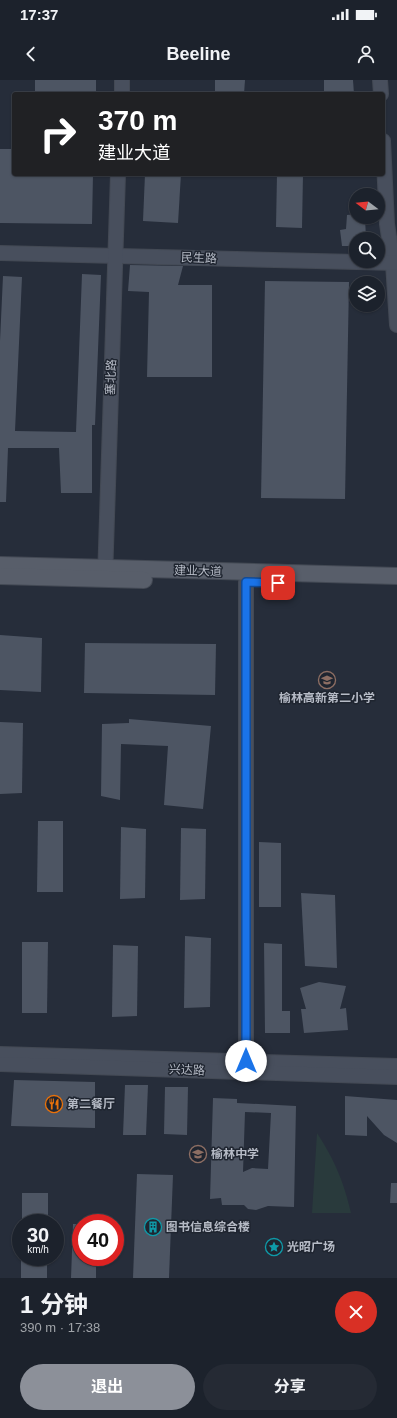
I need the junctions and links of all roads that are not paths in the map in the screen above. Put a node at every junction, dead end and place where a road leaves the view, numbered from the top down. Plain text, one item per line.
1 (122, 80) edge
2 (380, 80) edge
3 (122, 92) edge
4 (381, 92) edge
5 (118, 176) edge
6 (385, 176) edge
7 (0, 253) edge
8 (115, 256) junction
9 (395, 263) edge
10 (397, 325) edge
11 (0, 565) edge
12 (106, 574) junction
13 (0, 576) edge
14 (397, 576) edge
15 (246, 582) junction
16 (397, 586) edge
17 (0, 1054) edge
18 (0, 1064) edge
19 (246, 1066) junction
20 (397, 1066) edge
21 (397, 1077) edge

1 - 3 street
2 - 4 street
5 - 8 street, 塞北路
6 - 9 street
7 - 8 street, 民生路
8 - 9 street, 民生路
8 - 12 street, 塞北路
9 - 10 street
11 - 12 main road, 建业大道
12 - 13 main road, 建业大道
12 - 14 main road, 建业大道
12 - 15 main road, 建业大道
15 - 16 main road, 建业大道
15 - 19 street
17 - 19 street, 兴达路
18 - 19 street, 兴达路
19 - 20 street, 兴达路
19 - 21 street, 兴达路

